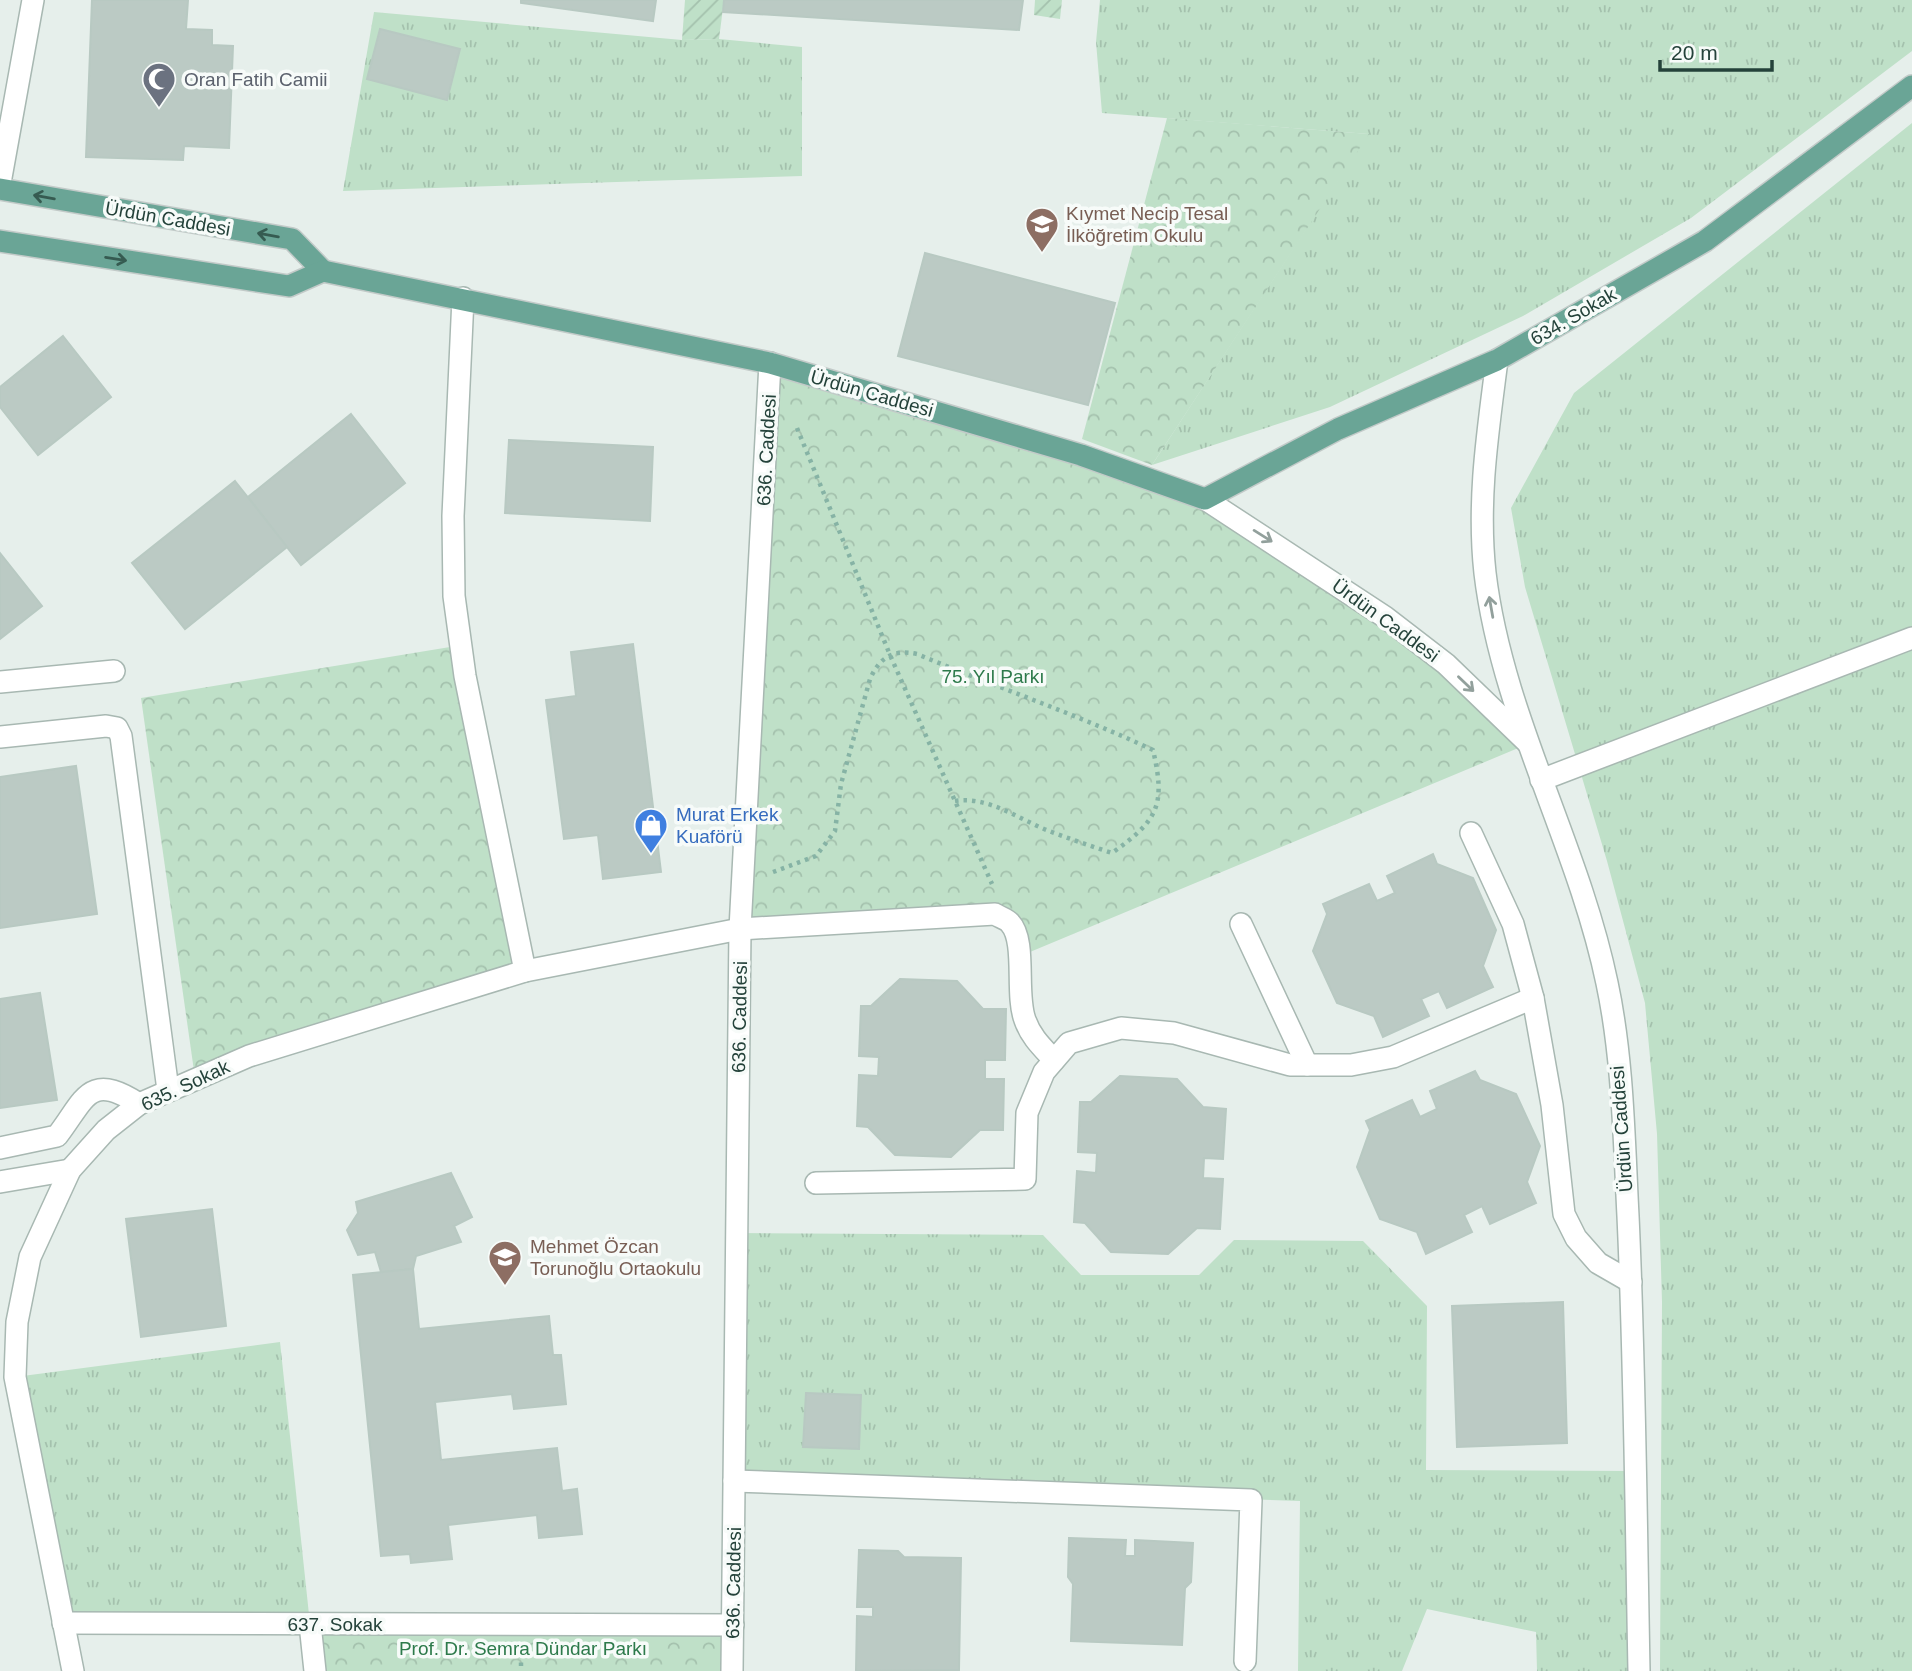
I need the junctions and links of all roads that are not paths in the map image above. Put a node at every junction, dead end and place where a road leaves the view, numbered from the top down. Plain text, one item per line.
1 (33, 0) edge
2 (1912, 86) edge
3 (0, 183) edge
4 (0, 189) edge
5 (0, 241) edge
6 (323, 271) junction
7 (463, 298) junction
8 (1497, 360) junction
9 (770, 363) junction
10 (1205, 499) junction
11 (1912, 638) edge
12 (114, 671) dead end
13 (0, 682) edge
14 (0, 737) edge
15 (1528, 744) junction
16 (1541, 780) junction
17 (1471, 833) dead end
18 (1241, 924) dead end
19 (740, 929) junction
20 (525, 971) junction
21 (1533, 998) junction
22 (1054, 1060) junction
23 (1307, 1065) junction
24 (168, 1090) junction
25 (139, 1104) junction
26 (0, 1148) edge
27 (70, 1170) junction
28 (0, 1182) edge
29 (816, 1183) dead end
30 (1631, 1282) junction
31 (734, 1481) junction
32 (63, 1623) junction
33 (310, 1624) junction
34 (733, 1625) junction
35 (1245, 1661) dead end
36 (73, 1671) edge
37 (315, 1671) edge
38 (732, 1671) edge
39 (1639, 1671) edge

1 - 3 street
2 - 8 main road, 634. Sokak
6 -> 4 main road, Ürdün Caddesi
5 -> 6 main road
6 - 7 main road, Ürdün Caddesi
7 - 9 main road, Ürdün Caddesi
7 - 20 street
8 - 10 main road, 634. Sokak
15 -> 8 street
9 - 10 main road, Ürdün Caddesi
9 - 19 street, 636. Caddesi
10 -> 15 street, Ürdün Caddesi
11 - 16 street
12 - 13 street
14 - 24 street
15 - 16 street, Ürdün Caddesi
16 - 30 street, Ürdün Caddesi
17 - 21 street
18 - 23 street
19 - 20 street, 635. Sokak
19 - 22 street, 635. Sokak
19 - 31 street, 636. Caddesi
20 - 24 street, 635. Sokak
21 - 23 street
21 - 30 street
22 - 23 street
22 - 29 street
24 - 25 street, 635. Sokak
25 - 26 street
25 - 27 street, 635. Sokak
27 - 28 street
27 - 32 street, 635. Sokak
30 - 39 street, Ürdün Caddesi
31 - 34 street, 636. Caddesi
31 - 35 street
32 - 33 street, 637. Sokak
32 - 36 street, 635. Sokak
33 - 34 street, 637. Sokak
33 - 37 street
34 - 38 street, 636. Caddesi

